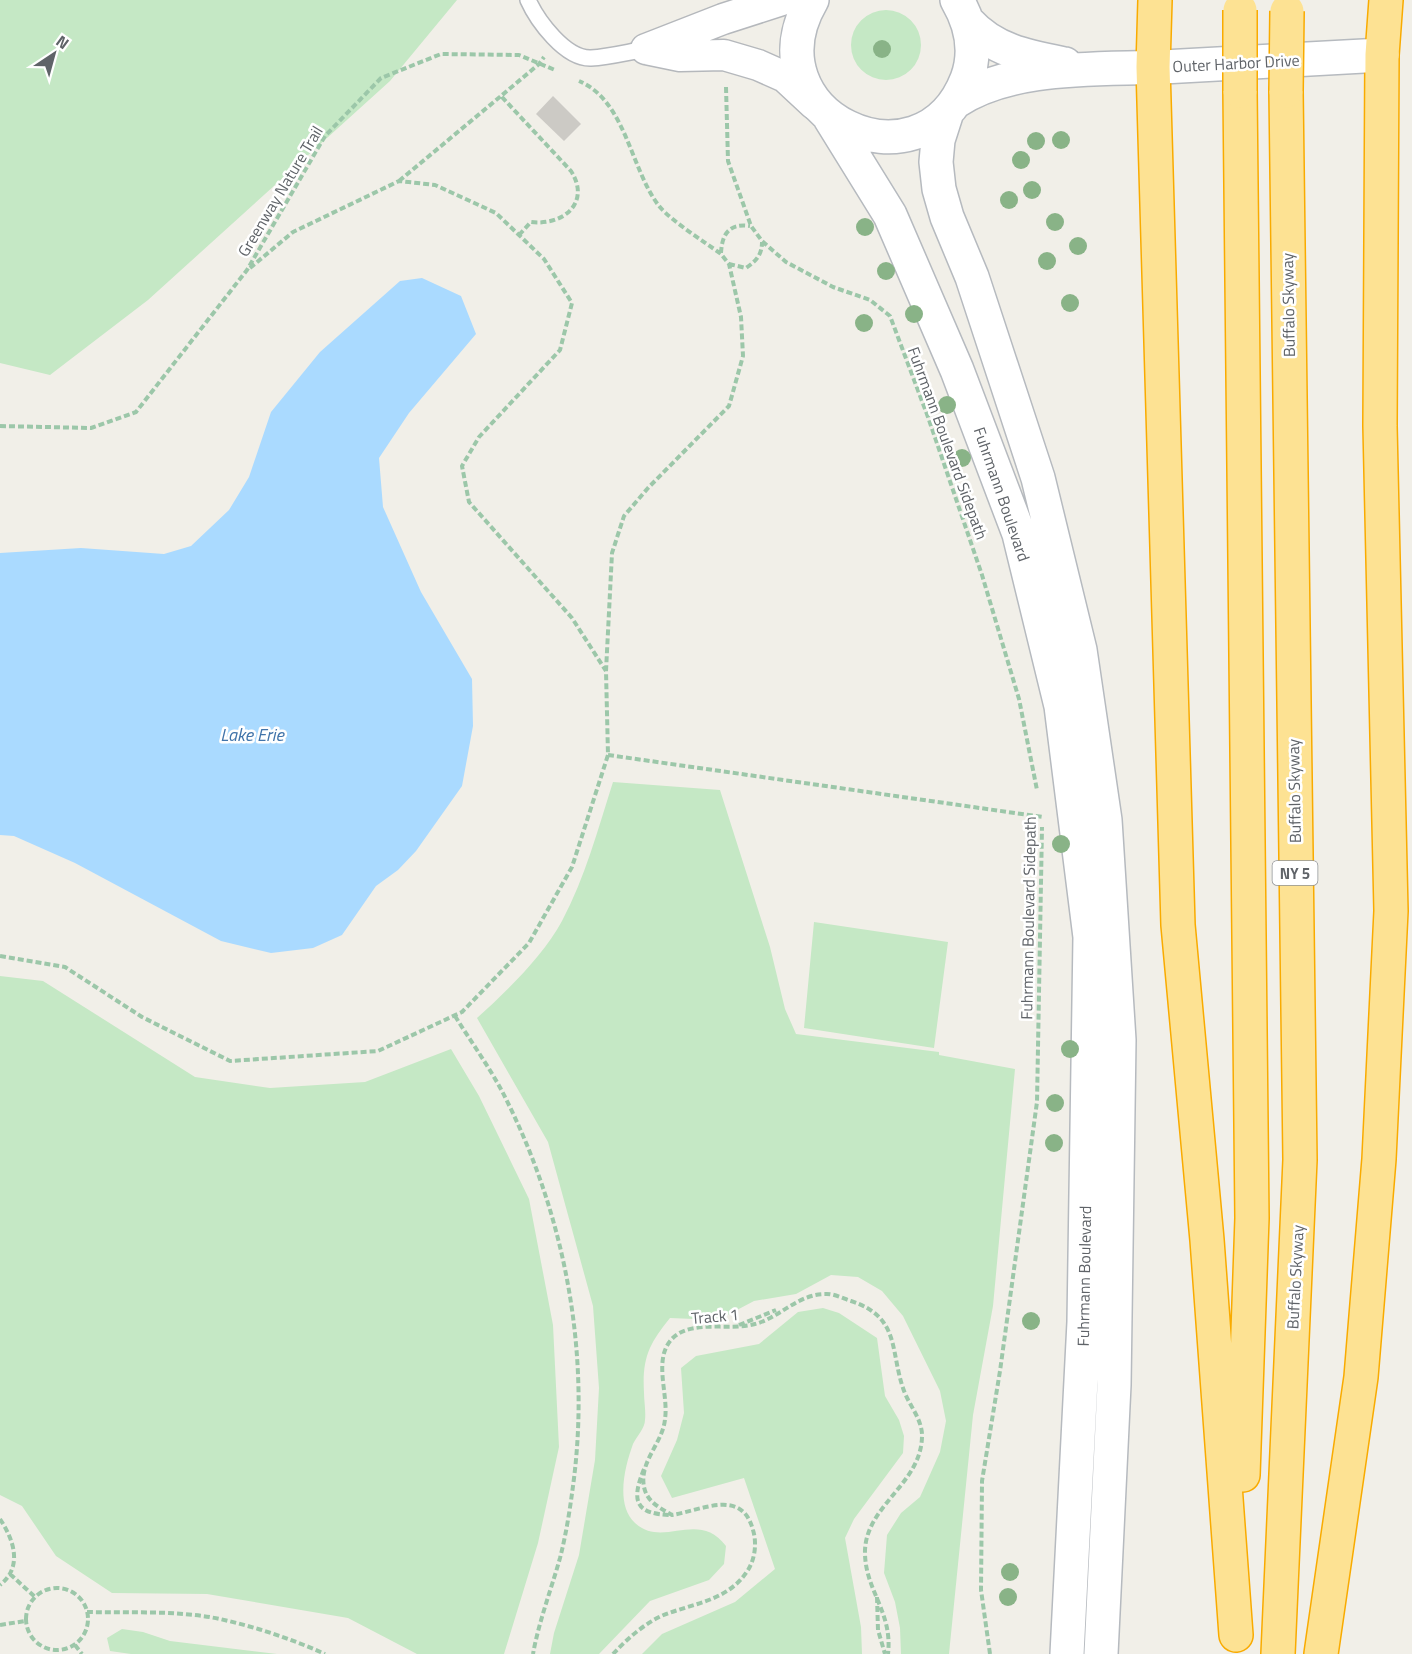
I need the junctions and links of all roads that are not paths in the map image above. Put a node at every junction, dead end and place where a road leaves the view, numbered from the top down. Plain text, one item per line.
1 (528, 0) edge
2 (782, 0) edge
3 (812, 0) edge
4 (1155, 0) edge
5 (1386, 0) edge
6 (1239, 5) edge
7 (1287, 5) edge
8 (963, 8) edge
9 (646, 48) junction
10 (1382, 55) junction
11 (1154, 67) junction
12 (1090, 68) junction
13 (951, 107) junction
14 (825, 114) junction
15 (1098, 899) junction
16 (1235, 1644) edge
17 (1067, 1654) edge
18 (1101, 1654) edge
19 (1278, 1654) edge
20 (1321, 1654) edge

1 - 9 lane
2 - 9 street
3 - 14 street, Fuhrmann Boulevard
4 - 11 highway
5 - 10 highway
6 - 16 highway, NY 5, bridge
7 - 19 highway, Buffalo Skyway / NY 5, bridge
8 - 12 street, Outer Harbor Drive
8 - 13 street, Fuhrmann Boulevard
9 - 14 street
10 - 11 street, Outer Harbor Drive
10 - 20 highway
11 - 12 street, Outer Harbor Drive
11 - 16 highway
12 - 13 street, Outer Harbor Drive
13 - 14 street
13 - 15 street, Fuhrmann Boulevard
14 - 15 street, Fuhrmann Boulevard
15 - 17 street, Fuhrmann Boulevard
15 - 18 street, Fuhrmann Boulevard

